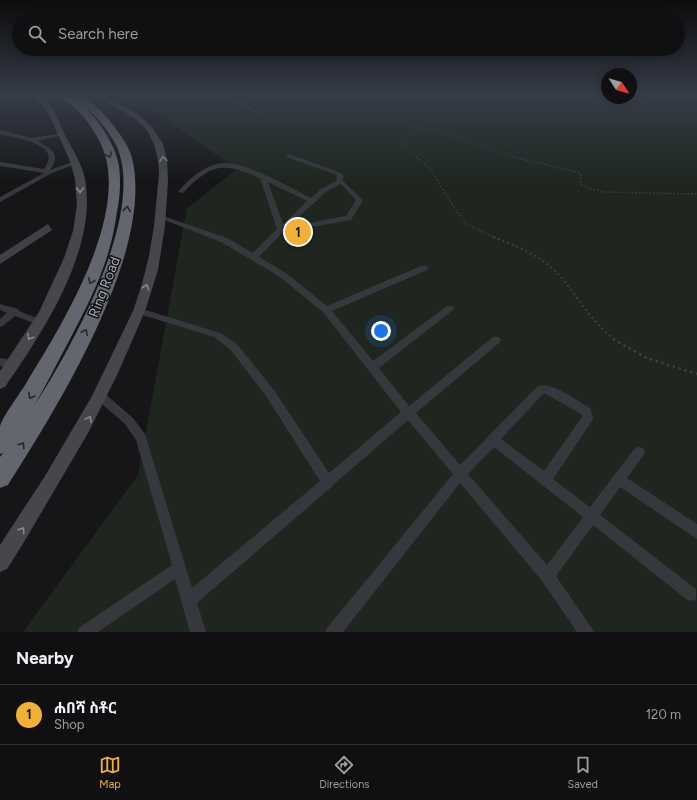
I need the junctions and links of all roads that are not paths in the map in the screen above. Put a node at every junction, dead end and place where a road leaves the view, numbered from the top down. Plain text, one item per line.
1 (57, 123) edge
2 (95, 123) edge
3 (107, 123) edge
4 (145, 123) edge
5 (0, 132) edge
6 (61, 134) junction
7 (32, 140) junction
8 (289, 156) dead end
9 (75, 163) junction
10 (0, 164) edge
11 (48, 172) junction
12 (263, 177) junction
13 (340, 181) junction
14 (181, 192) dead end
15 (3, 195) edge
16 (0, 200) edge
17 (310, 200) junction
18 (161, 217) junction
19 (281, 230) junction
20 (254, 258) junction
21 (424, 268) dead end
22 (0, 307) edge
23 (450, 308) dead end
24 (326, 310) junction
25 (15, 311) junction
26 (139, 311) junction
27 (39, 322) junction
28 (0, 324) edge
29 (496, 340) dead end
30 (0, 362) edge
31 (13, 364) junction
32 (372, 367) junction
33 (0, 383) edge
34 (100, 396) junction
35 (407, 411) junction
36 (493, 439) junction
37 (0, 444) edge
38 (639, 452) dead end
39 (460, 474) junction
40 (0, 478) edge
41 (619, 479) junction
42 (545, 480) junction
43 (328, 483) junction
44 (592, 516) junction
45 (697, 532) edge
46 (0, 562) edge
47 (180, 568) junction
48 (547, 576) junction
49 (692, 594) dead end
50 (189, 600) junction
51 (335, 631) edge
52 (85, 632) edge
53 (198, 632) edge
54 (586, 632) edge

1 - 6 main road
2 -> 37 highway, Ring Road
40 -> 3 highway, Ring Road
18 -> 4 main road
5 - 7 street
6 - 7 street
6 - 9 main road
7 - 11 street
8 - 13 street
9 - 11 street
9 -> 27 main road
10 - 11 street
11 - 15 street
12 - 14 street
12 - 17 street
12 - 19 street
13 - 17 street
13 - 19 street
15 - 16 street
17 - 19 street
18 - 20 street
26 -> 18 main road
19 - 20 street
20 - 24 street
21 - 24 street
22 - 25 street
23 - 32 street
24 - 32 street
25 - 27 street
25 - 28 street
26 - 34 main road
26 - 43 street
27 -> 31 main road
29 - 35 street
30 - 31 street
31 - 33 main road
32 - 35 street
46 -> 34 main road
34 - 47 street
35 - 39 street
35 - 43 street
36 - 39 street
36 - 42 street
36 - 42 street
38 - 41 street
39 - 48 street
39 - 51 street
41 - 44 street
41 - 45 street
42 - 44 street
43 - 50 street
44 - 48 street
44 - 49 street
47 - 50 street
47 - 52 street
48 - 54 street
50 - 53 street

